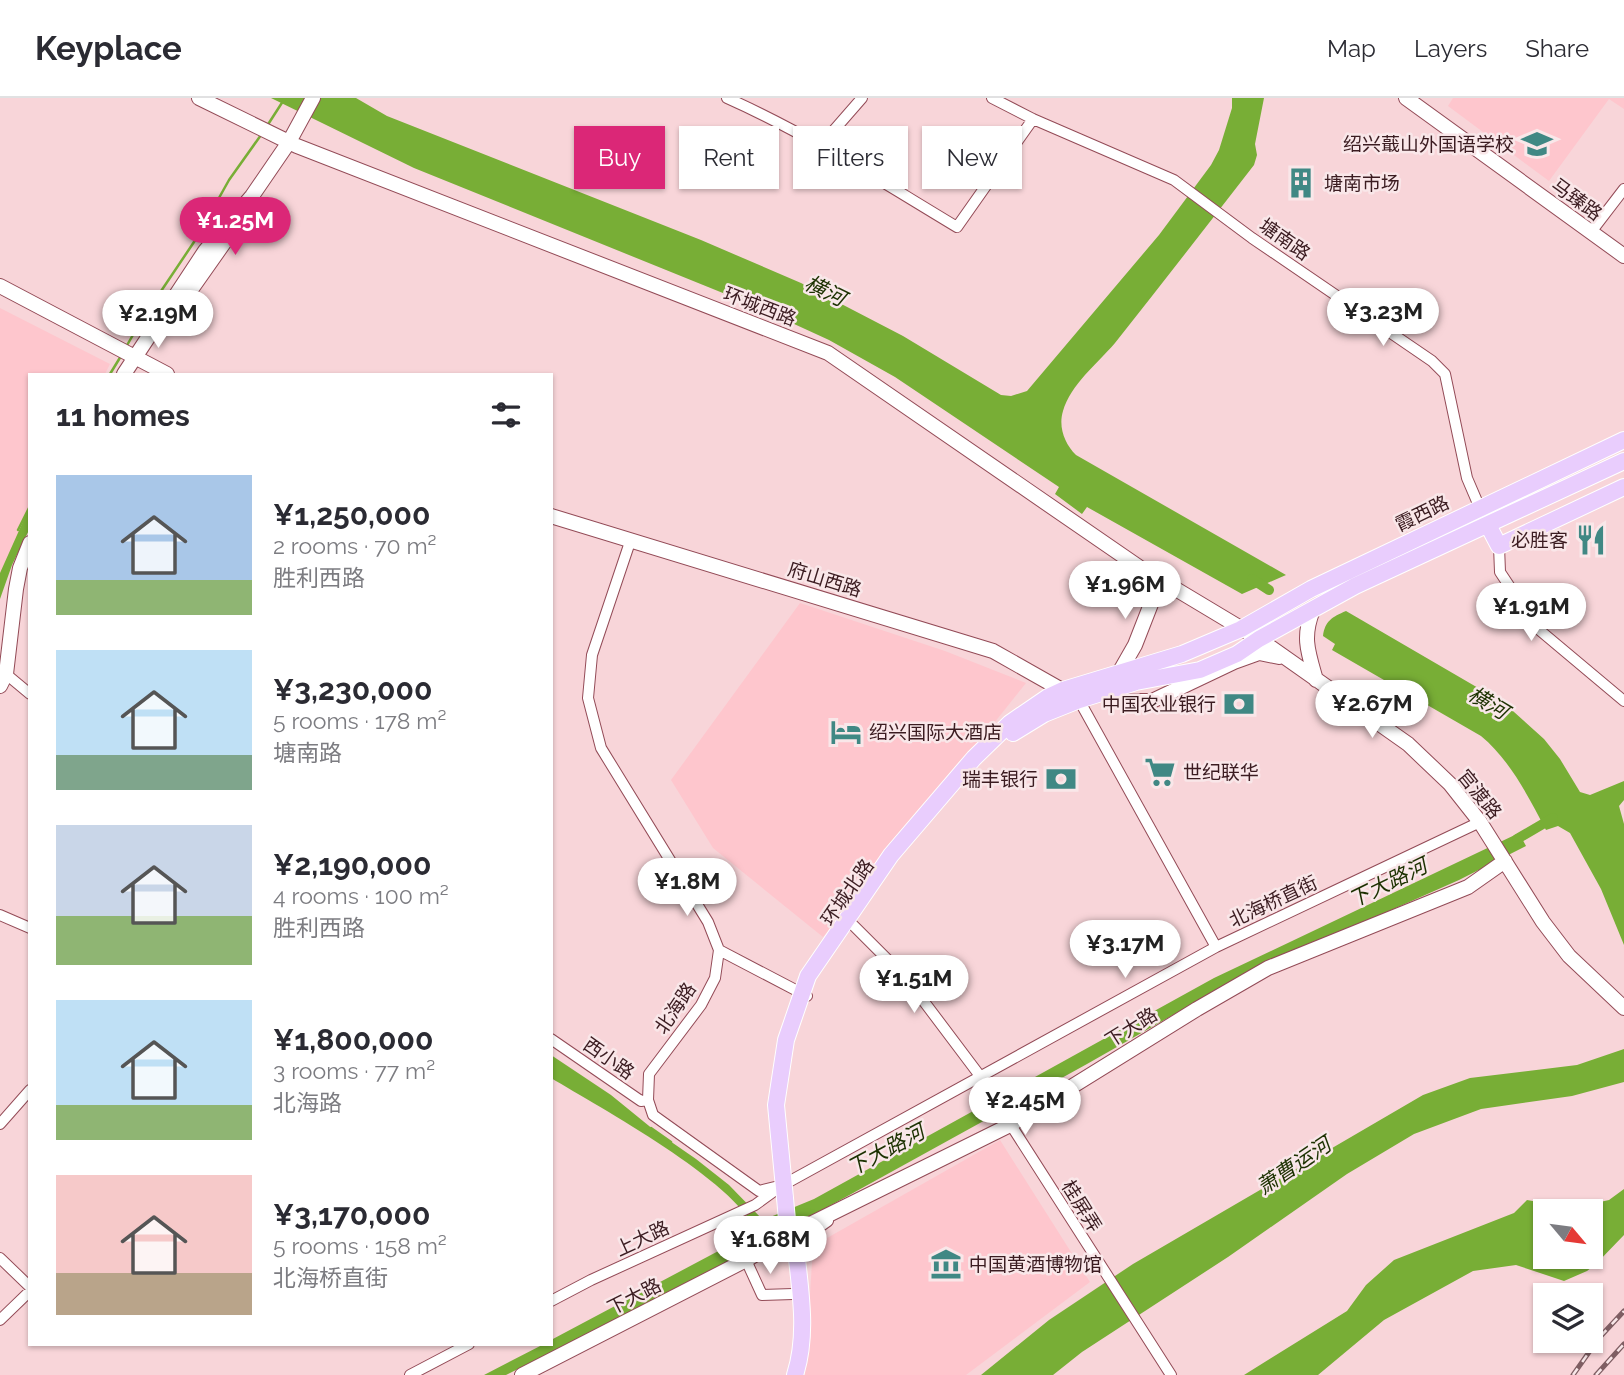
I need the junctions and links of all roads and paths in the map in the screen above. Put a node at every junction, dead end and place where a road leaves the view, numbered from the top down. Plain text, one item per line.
1 (199, 98) edge
2 (313, 98) edge
3 (323, 98) edge
4 (727, 98) edge
5 (862, 98) edge
6 (992, 98) edge
7 (1406, 98) edge
8 (1033, 119) junction
9 (838, 126) edge
10 (793, 130) edge
11 (287, 141) junction
12 (894, 189) edge
13 (1624, 189) edge
14 (1591, 232) junction
15 (1624, 256) edge
16 (0, 286) edge
17 (137, 364) edge
18 (164, 373) edge
19 (1624, 440) edge
20 (1624, 461) edge
21 (1624, 488) edge
22 (1480, 508) junction
23 (553, 517) edge
24 (1488, 525) junction
25 (631, 539) junction
26 (1499, 547) junction
27 (28, 548) edge
28 (28, 570) edge
29 (1150, 574) junction
30 (1313, 610) junction
31 (1241, 629) junction
32 (1259, 639) junction
33 (1286, 659) junction
34 (1119, 673) junction
35 (1316, 680) junction
36 (4, 685) edge
37 (1063, 690) junction
38 (28, 693) edge
39 (1099, 694) junction
40 (1079, 700) junction
41 (1624, 701) edge
42 (1480, 822) junction
43 (1505, 861) junction
44 (0, 915) edge
45 (850, 921) junction
46 (28, 927) edge
47 (1216, 947) junction
48 (719, 950) junction
49 (804, 995) junction
50 (1624, 1008) edge
51 (553, 1040) edge
52 (980, 1077) junction
53 (28, 1092) edge
54 (648, 1100) junction
55 (0, 1124) edge
56 (1010, 1125) junction
57 (788, 1190) junction
58 (835, 1212) junction
59 (793, 1244) junction
60 (0, 1258) edge
61 (746, 1261) junction
62 (28, 1287) edge
63 (28, 1291) edge
64 (793, 1294) junction
65 (553, 1300) edge
66 (0, 1320) edge
67 (465, 1346) edge
68 (410, 1375) edge
69 (522, 1375) edge
70 (790, 1375) edge
71 (795, 1375) edge
72 (1171, 1375) edge

1 - 11 street, 环城西路
2 - 11 street
3 - 11 street
4 - 10 street
5 - 9 street
6 - 8 street, 塘南路
7 - 14 street, 马臻路
8 - 12 street
8 - 22 street, 塘南路
11 - 17 street
11 - 29 street, 环城西路
13 - 14 street
14 - 15 street, 马臻路
16 - 17 street
17 - 18 street
19 - 22 main road, 霞西路
20 - 24 main road, 霞西路
21 - 26 main road
22 - 24 street, 塘南路
22 - 31 main road, 霞西路
23 - 25 street, 府山西路
24 - 26 main road
24 - 30 main road, 霞西路
25 - 37 street, 府山西路
25 - 48 street
26 - 41 street
27 - 36 street
28 - 36 street
29 - 31 street, 环城西路
29 - 34 street
30 - 32 main road, 霞西路
30 - 35 street
31 - 32 street, 环城西路
31 - 34 main road, 环城北路
32 - 33 street, 官渡路
32 - 39 main road, 环城北路
33 - 35 street, 官渡路
33 - 39 street
34 - 37 main road, 环城北路
35 - 42 street, 官渡路
36 - 38 street
37 - 40 street, 府山西路
37 - 45 main road, 环城北路
39 - 40 main road, 环城北路
40 - 45 main road, 环城北路
40 - 47 street
42 - 43 street, 官渡路
42 - 47 street, 北海桥直街
43 - 50 street, 官渡路
43 - 56 street, 下大路
44 - 46 street
45 - 49 main road, 环城北路
45 - 52 street, 桂屏弄
47 - 52 street, 北海桥直街
48 - 49 street
48 - 54 street, 北海路
49 - 57 main road, 环城北路
51 - 54 street, 西小路
52 - 56 street, 桂屏弄
52 - 57 street, 北海桥直街
53 - 55 street
54 - 57 street
56 - 58 street, 下大路
56 - 72 street, 桂屏弄
57 - 59 main road, 环城北路, bridge
57 - 65 street, 上大路
58 - 59 street
58 - 61 street, 下大路
59 - 64 main road, 环城北路
59 - 71 main road, 环城北路
60 - 62 street
61 - 64 street
61 - 69 street, 下大路
63 - 66 street
64 - 70 main road, 环城北路
67 - 68 street

